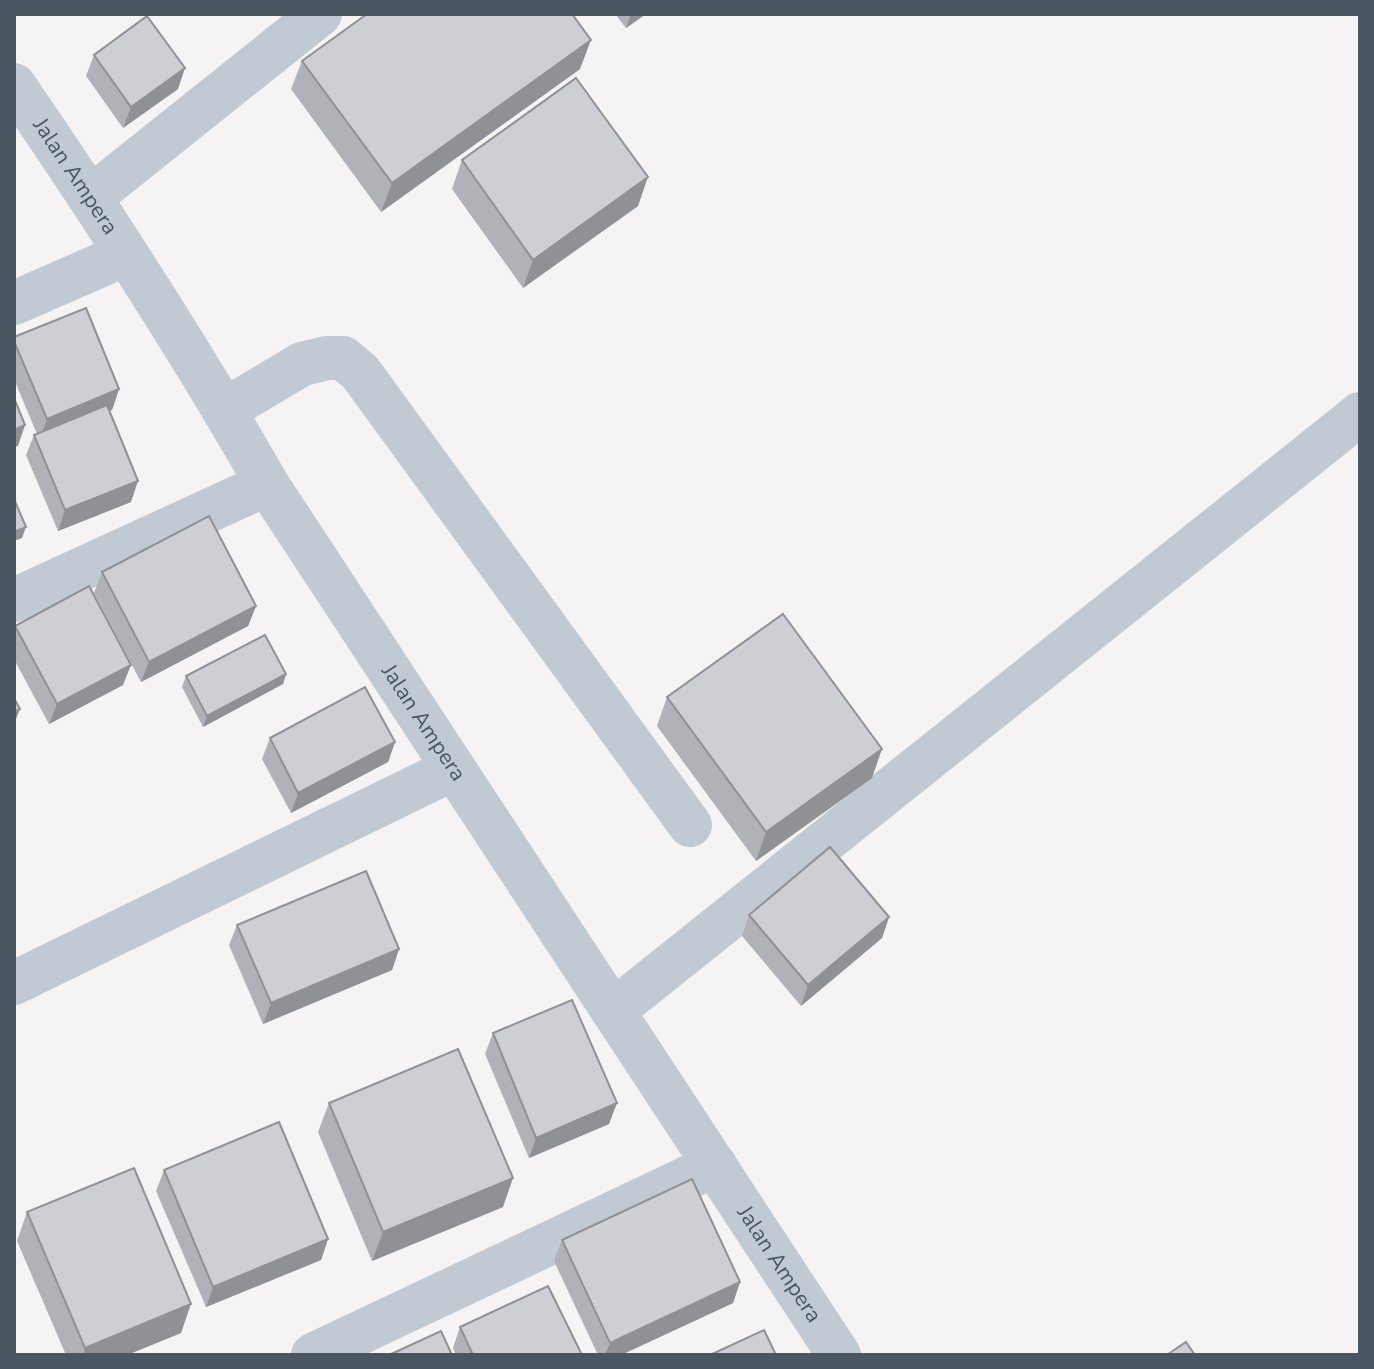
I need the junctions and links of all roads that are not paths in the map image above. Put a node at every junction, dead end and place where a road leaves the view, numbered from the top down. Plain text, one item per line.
1 (302, 19) edge
2 (14, 85) edge
3 (91, 197) junction
4 (126, 254) junction
5 (14, 303) edge
6 (236, 405) junction
7 (1360, 414) edge
8 (267, 484) junction
9 (14, 600) edge
10 (453, 769) junction
11 (690, 825) dead end
12 (14, 983) edge
13 (613, 1011) junction
14 (715, 1165) junction
15 (313, 1355) edge
16 (839, 1355) edge

1 - 3 street
2 - 3 street, Jalan Ampera
3 - 4 street, Jalan Ampera
4 - 5 street
4 - 6 street, Jalan Ampera
6 - 8 street, Jalan Ampera
6 - 11 street
7 - 13 street
8 - 9 street
8 - 10 street, Jalan Ampera
10 - 12 street
10 - 13 street, Jalan Ampera
13 - 14 street, Jalan Ampera
14 - 15 street
14 - 16 street, Jalan Ampera

